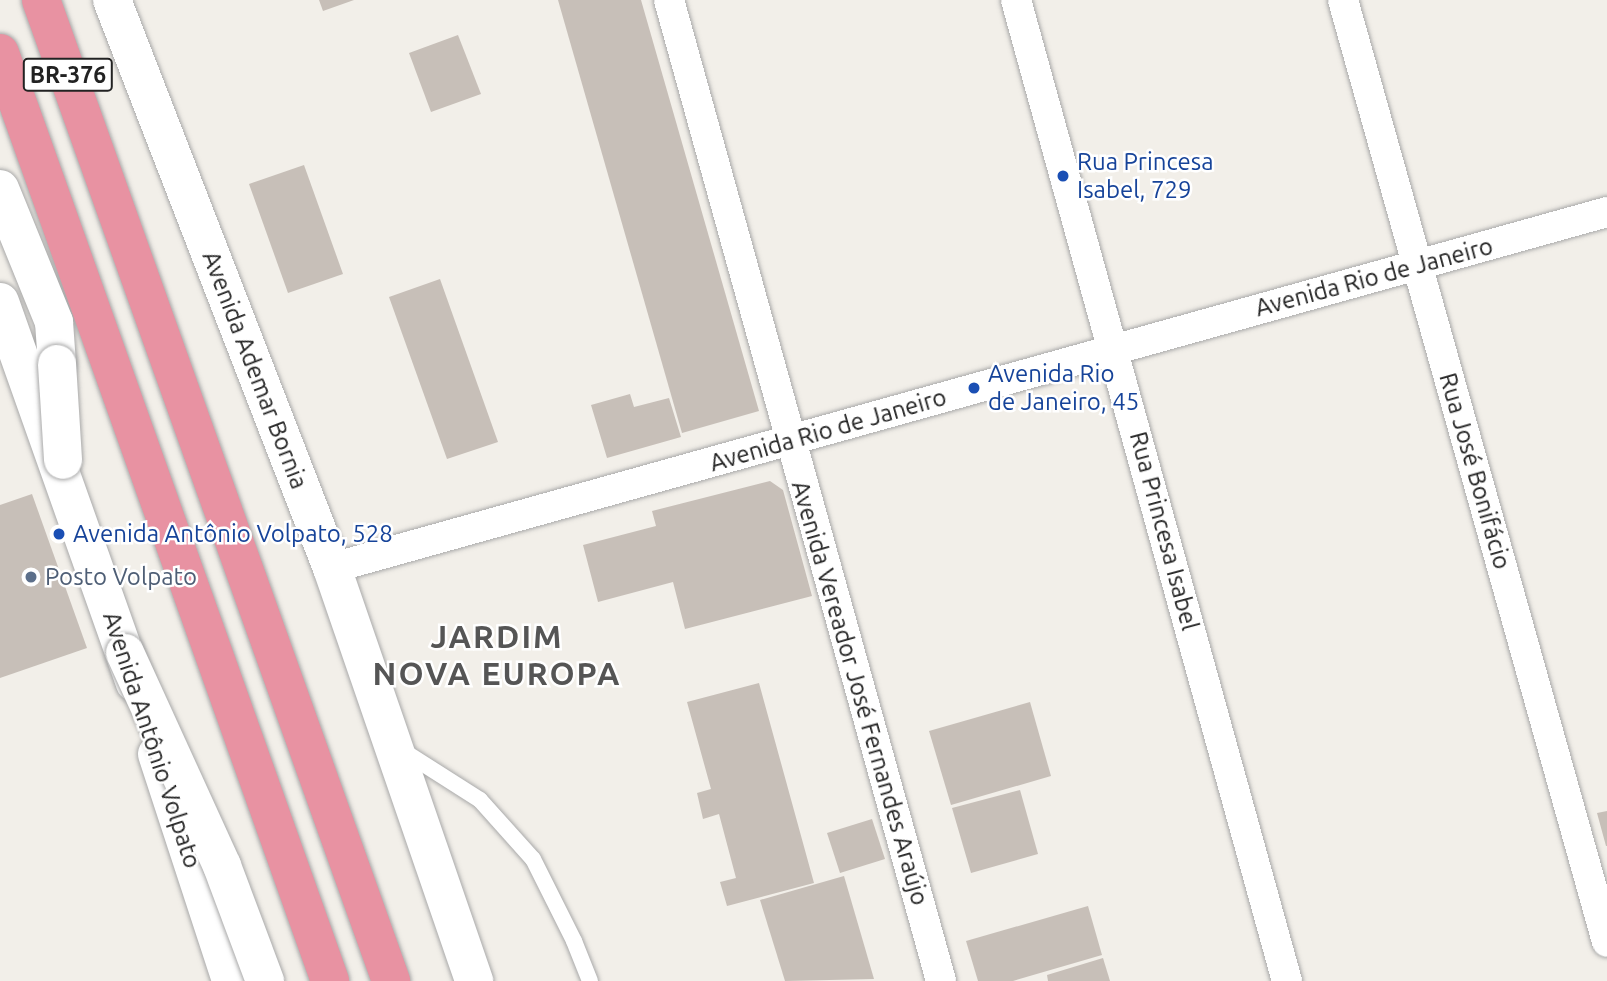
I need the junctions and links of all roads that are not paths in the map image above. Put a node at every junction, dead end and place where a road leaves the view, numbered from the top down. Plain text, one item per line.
1 (41, 0) edge
2 (85, 0) edge
3 (112, 0) edge
4 (669, 0) edge
5 (1016, 0) edge
6 (1343, 0) edge
7 (0, 53) edge
8 (0, 189) edge
9 (1607, 212) edge
10 (1418, 266) junction
11 (220, 279) junction
12 (1, 307) edge
13 (1114, 348) junction
14 (790, 440) junction
15 (63, 471) junction
16 (332, 568) junction
17 (125, 653) junction
18 (398, 758) junction
19 (1607, 942) edge
20 (231, 981) edge
21 (265, 981) edge
22 (330, 981) edge
23 (391, 981) edge
24 (452, 981) edge
25 (474, 981) edge
26 (590, 981) edge
27 (941, 981) edge
28 (1287, 981) edge

1 - 23 highway, BR-376
2 - 11 street
3 - 11 street, Avenida Ademar Bornia
4 - 14 street, Avenida Vereador José Fernandes Araújo
5 - 13 street, Rua Princesa Isabel
6 - 10 street, Rua José Bonifácio
7 - 22 highway, BR-376
8 - 15 street, bridge
9 - 10 street, Avenida Rio de Janeiro
10 - 13 street, Avenida Rio de Janeiro
10 - 19 street, Rua José Bonifácio
11 - 16 street, Avenida Ademar Bornia
12 - 15 street, Avenida Antônio Volpato
13 - 14 street, Avenida Rio de Janeiro
13 - 28 street, Rua Princesa Isabel
14 - 16 street, Avenida Rio de Janeiro
14 - 27 street, Avenida Vereador José Fernandes Araújo
15 - 17 street, Avenida Antônio Volpato
16 - 18 street, Avenida Ademar Bornia
17 - 20 street, Avenida Antônio Volpato
17 - 21 street, bridge
18 - 24 street
18 - 25 street, Avenida Ademar Bornia
18 - 26 lane

